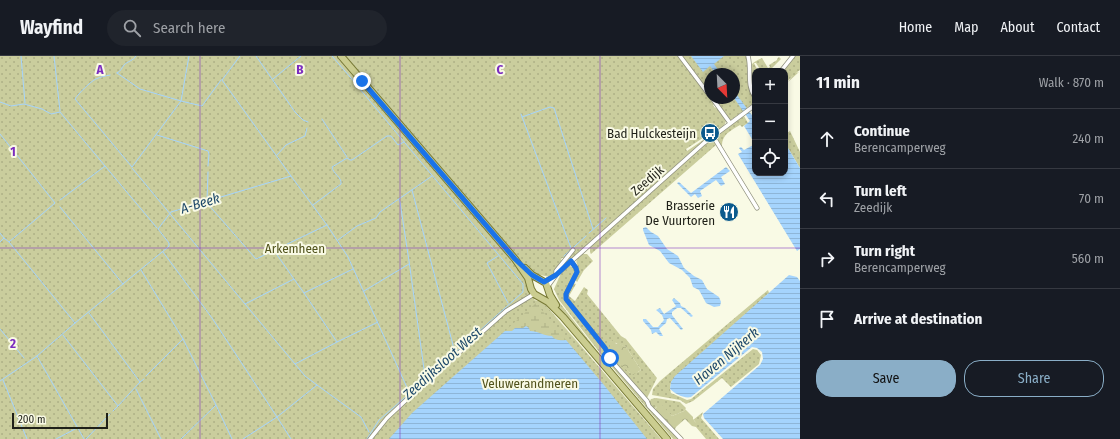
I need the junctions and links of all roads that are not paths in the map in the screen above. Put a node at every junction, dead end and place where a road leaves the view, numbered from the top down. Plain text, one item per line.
1 (341, 56) edge
2 (680, 56) edge
3 (748, 56) edge
4 (793, 56) edge
5 (783, 68) edge
6 (704, 88) edge
7 (752, 91) edge
8 (716, 104) edge
9 (752, 107) edge
10 (730, 124) junction
11 (713, 136) junction
12 (757, 208) dead end
13 (573, 250) dead end
14 (515, 259) junction
15 (571, 261) junction
16 (556, 275) junction
17 (545, 284) junction
18 (531, 285) junction
19 (537, 295) junction
20 (563, 317) junction
21 (370, 439) edge
22 (667, 439) edge
23 (681, 439) edge

1 - 14 main road
2 - 6 street
3 - 7 street
4 - 5 street
8 - 10 street
9 - 10 street, Zeedijk
10 - 11 street, Zeedijk
11 - 12 street
11 - 15 street, Zeedijk
13 - 16 street, Zeedijk
14 - 17 main road
14 - 18 main road
15 - 16 street, Zeedijk
15 - 23 street
16 - 17 street, Zeedijk
17 - 18 main road
17 - 19 main road
17 - 20 main road
18 - 19 main road
19 - 20 main road
19 - 21 street
20 - 22 main road

